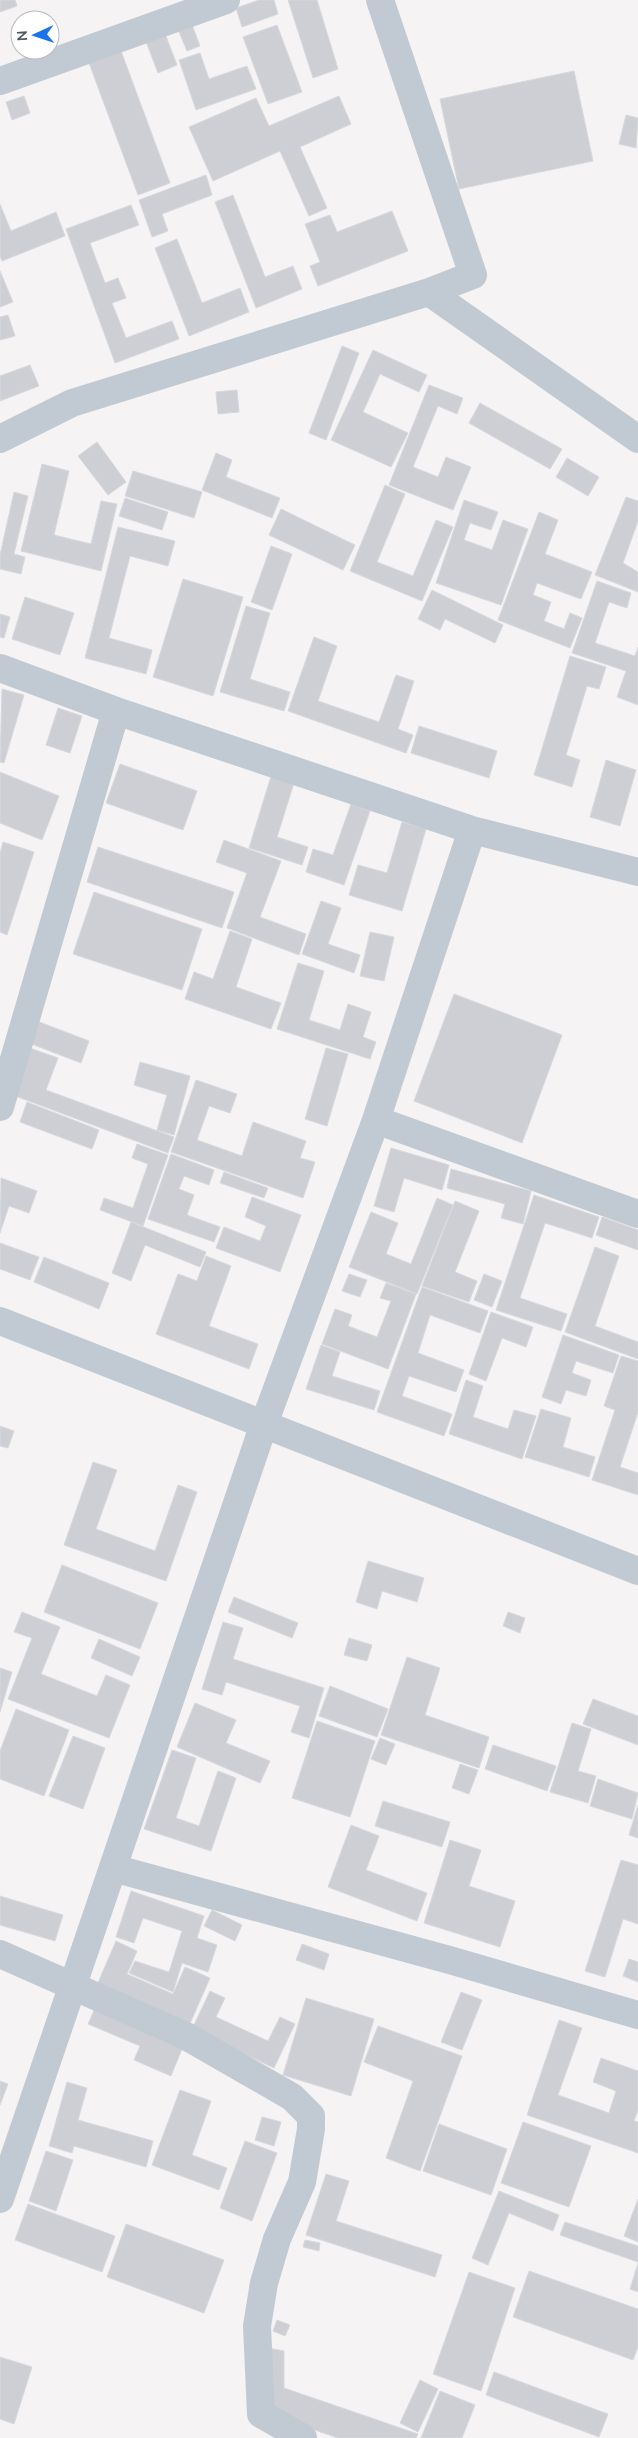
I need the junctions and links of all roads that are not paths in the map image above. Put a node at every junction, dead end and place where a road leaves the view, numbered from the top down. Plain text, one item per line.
1 (226, 0) edge
2 (380, 0) edge
3 (0, 81) edge
4 (429, 292) junction
5 (0, 439) edge
6 (638, 439) edge
7 (0, 668) edge
8 (116, 711) junction
9 (472, 830) junction
10 (638, 872) edge
11 (0, 1107) edge
12 (376, 1120) junction
13 (638, 1214) edge
14 (0, 1321) edge
15 (264, 1424) junction
16 (638, 1571) edge
17 (112, 1868) junction
18 (0, 1954) edge
19 (72, 1986) junction
20 (638, 2015) edge
21 (0, 2199) edge
22 (303, 2438) edge

1 - 3 street
2 - 4 street
4 - 5 street
4 - 6 street
7 - 8 street
8 - 9 street
8 - 11 street
9 - 10 street
9 - 12 street
12 - 13 street
12 - 15 street
14 - 15 street
15 - 16 street
15 - 17 street
17 - 19 street
17 - 20 street
18 - 19 street
19 - 21 street
19 - 22 street

